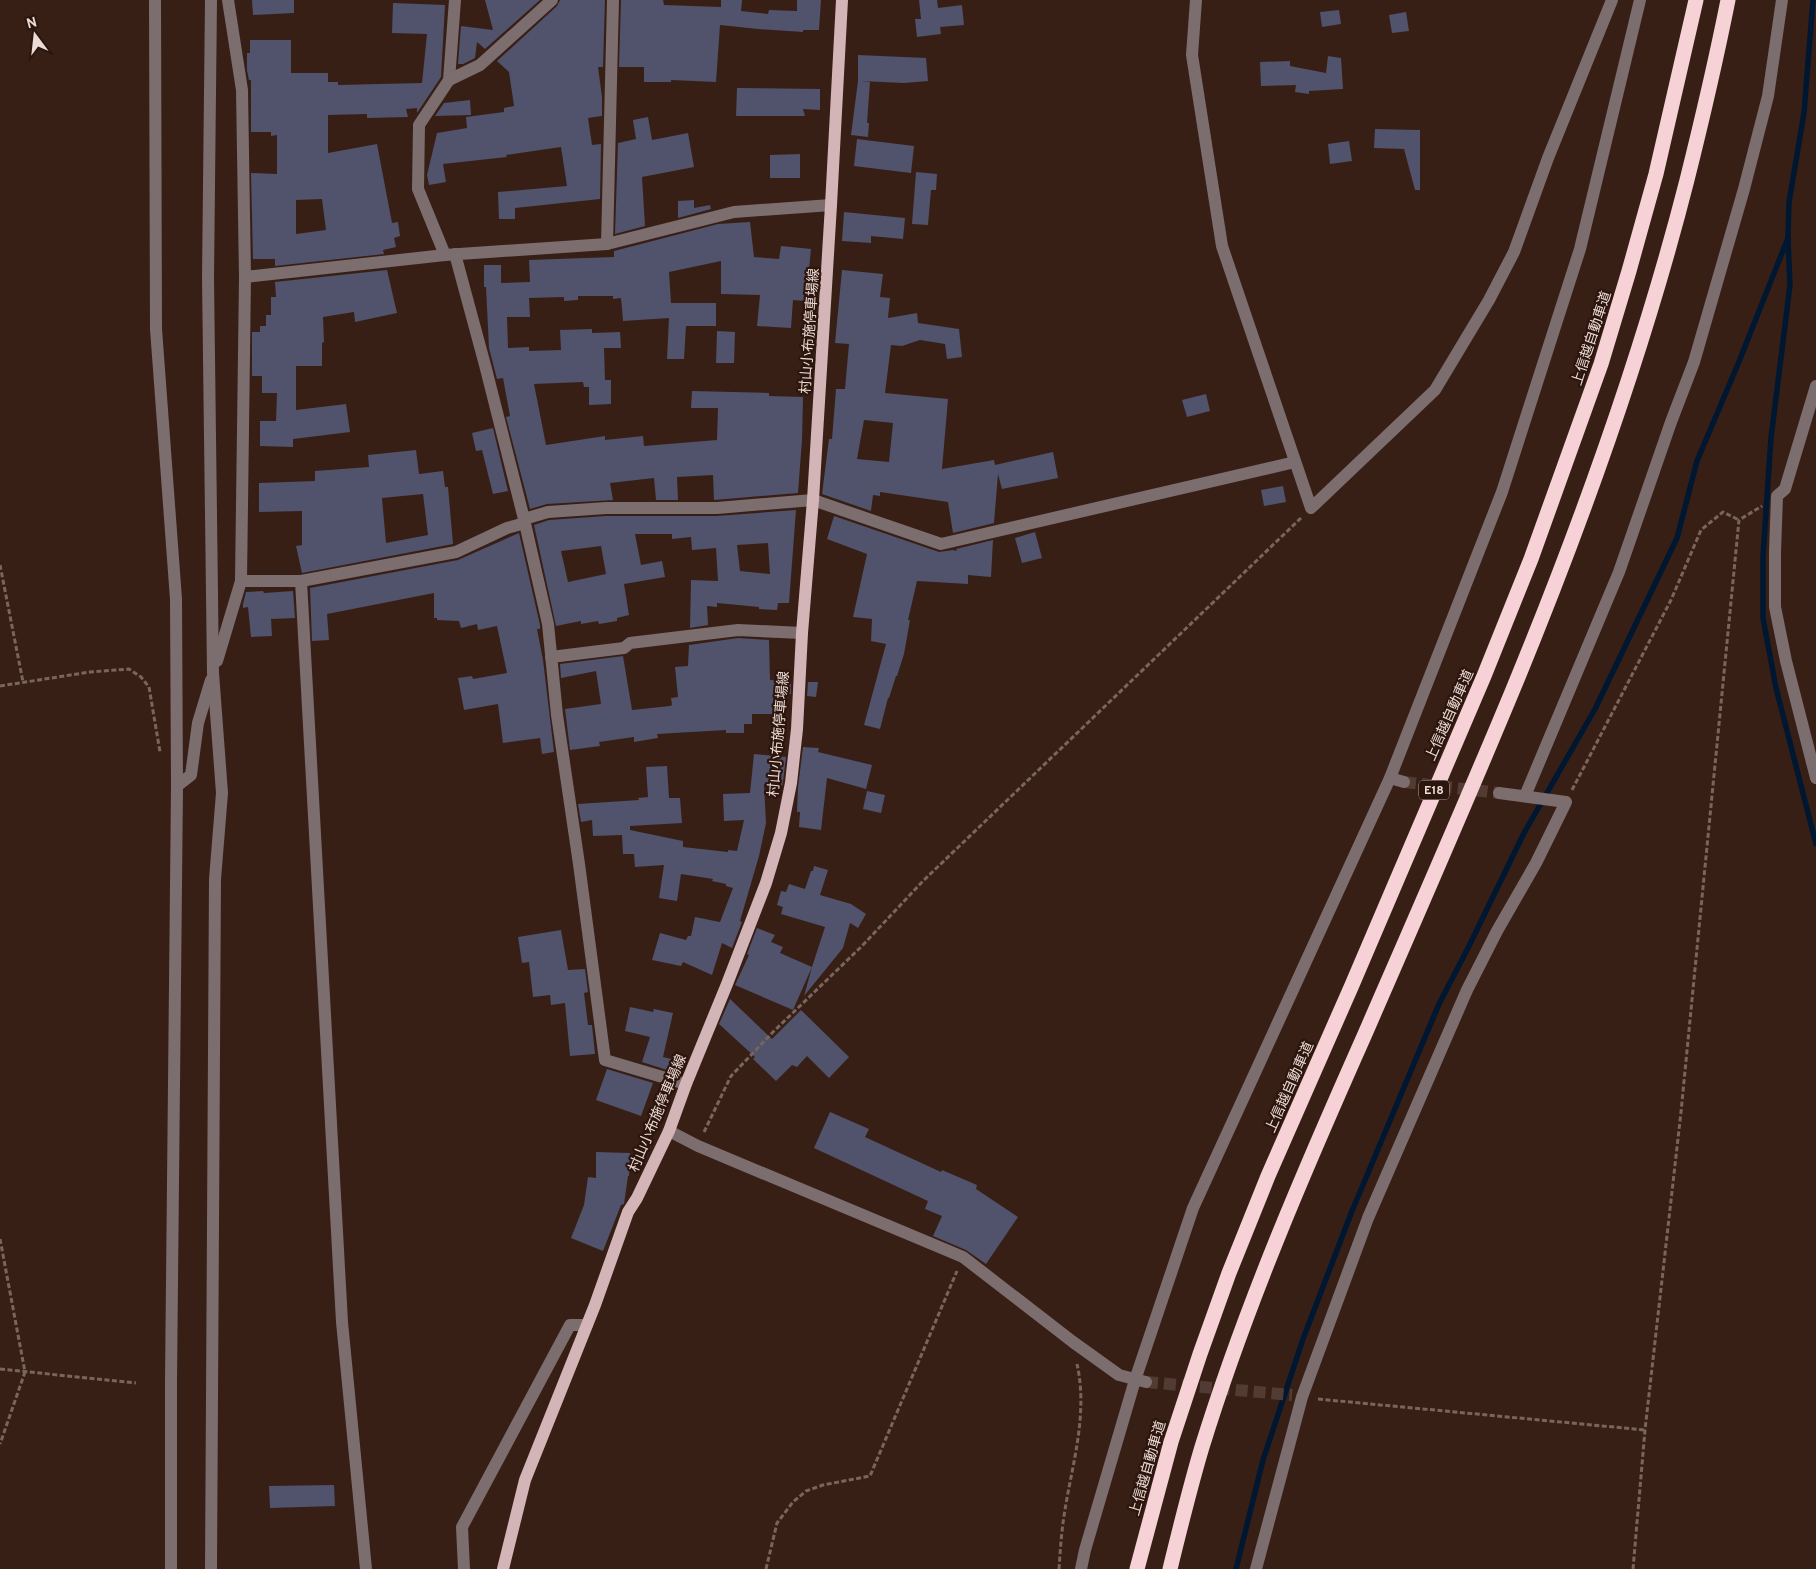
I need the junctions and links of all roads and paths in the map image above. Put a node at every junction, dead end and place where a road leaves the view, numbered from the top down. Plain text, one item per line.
1 (155, 0) edge
2 (211, 0) edge
3 (228, 0) edge
4 (455, 0) edge
5 (552, 0) edge
6 (613, 0) edge
7 (842, 0) edge
8 (1196, 0) edge
9 (1612, 0) edge
10 (1640, 0) edge
11 (1696, 0) edge
12 (1728, 0) edge
13 (1782, 0) edge
14 (449, 80) junction
15 (832, 205) junction
16 (607, 244) junction
17 (450, 254) junction
18 (245, 277) junction
19 (1816, 386) edge
20 (1294, 462) junction
21 (813, 500) junction
22 (1311, 508) junction
23 (1751, 513) dead end
24 (1739, 520) junction
25 (524, 521) junction
26 (0, 565) edge
27 (241, 581) junction
28 (301, 581) junction
29 (802, 633) junction
30 (551, 657) junction
31 (213, 673) junction
32 (23, 682) junction
33 (0, 686) edge
34 (161, 758) dead end
35 (1390, 778) junction
36 (1816, 778) edge
37 (1404, 782) tunnel mouth
38 (177, 786) junction
39 (1499, 793) tunnel mouth
40 (1525, 796) junction
41 (1566, 802) junction
42 (686, 1084) junction
43 (668, 1131) junction
44 (698, 1146) junction
45 (0, 1239) edge
46 (963, 1257) junction
47 (587, 1325) junction
48 (1072, 1342) junction
49 (0, 1369) edge
50 (25, 1372) junction
51 (1141, 1381) junction
52 (136, 1383) dead end
53 (1297, 1396) junction
54 (1645, 1430) junction
55 (0, 1444) edge
56 (171, 1569) edge
57 (211, 1569) edge
58 (366, 1569) edge
59 (464, 1569) edge
60 (503, 1569) edge
61 (766, 1569) edge
62 (1059, 1569) edge
63 (1081, 1569) edge
64 (1137, 1569) edge
65 (1170, 1569) edge
66 (1256, 1569) edge
67 (1633, 1569) edge

1 - 38 street
2 - 31 street
3 - 18 street
4 - 14 street
5 - 14 street
6 - 16 street
7 - 15 main road, 村山小布施停車場線
8 - 20 street
9 - 22 street
10 - 35 street
11 - 64 highway, 上信越自動車道 / E18
12 - 65 highway, E18
13 - 40 street
14 - 17 street
15 - 16 street
15 - 21 main road, 村山小布施停車場線
16 - 17 street
17 - 18 street
17 - 25 street
18 - 27 street
19 - 36 street
20 - 21 street
20 - 22 street
21 - 25 street
21 - 29 main road, 村山小布施停車場線
22 - 44 path
23 - 24 path
24 - 41 path
24 - 54 path
25 - 28 street
25 - 30 street
26 - 32 path
27 - 28 street
27 - 31 street
28 - 58 street
29 - 30 street
29 - 42 main road, 村山小布施停車場線
30 - 42 street
31 - 38 street
31 - 57 street
32 - 33 path
32 - 34 path
35 - 37 street
35 - 51 street
38 - 56 street
39 - 40 street
40 - 41 street
41 - 53 street
42 - 43 main road, 村山小布施停車場線
43 - 44 street
43 - 47 main road, 村山小布施停車場線
44 - 46 street
45 - 50 path
46 - 48 street
46 - 61 path
47 - 59 street
47 - 60 main road, 村山小布施停車場線
48 - 51 street
48 - 62 path
49 - 50 path
50 - 52 path
50 - 55 path
51 - 63 street
53 - 54 path
53 - 66 street
54 - 67 path

